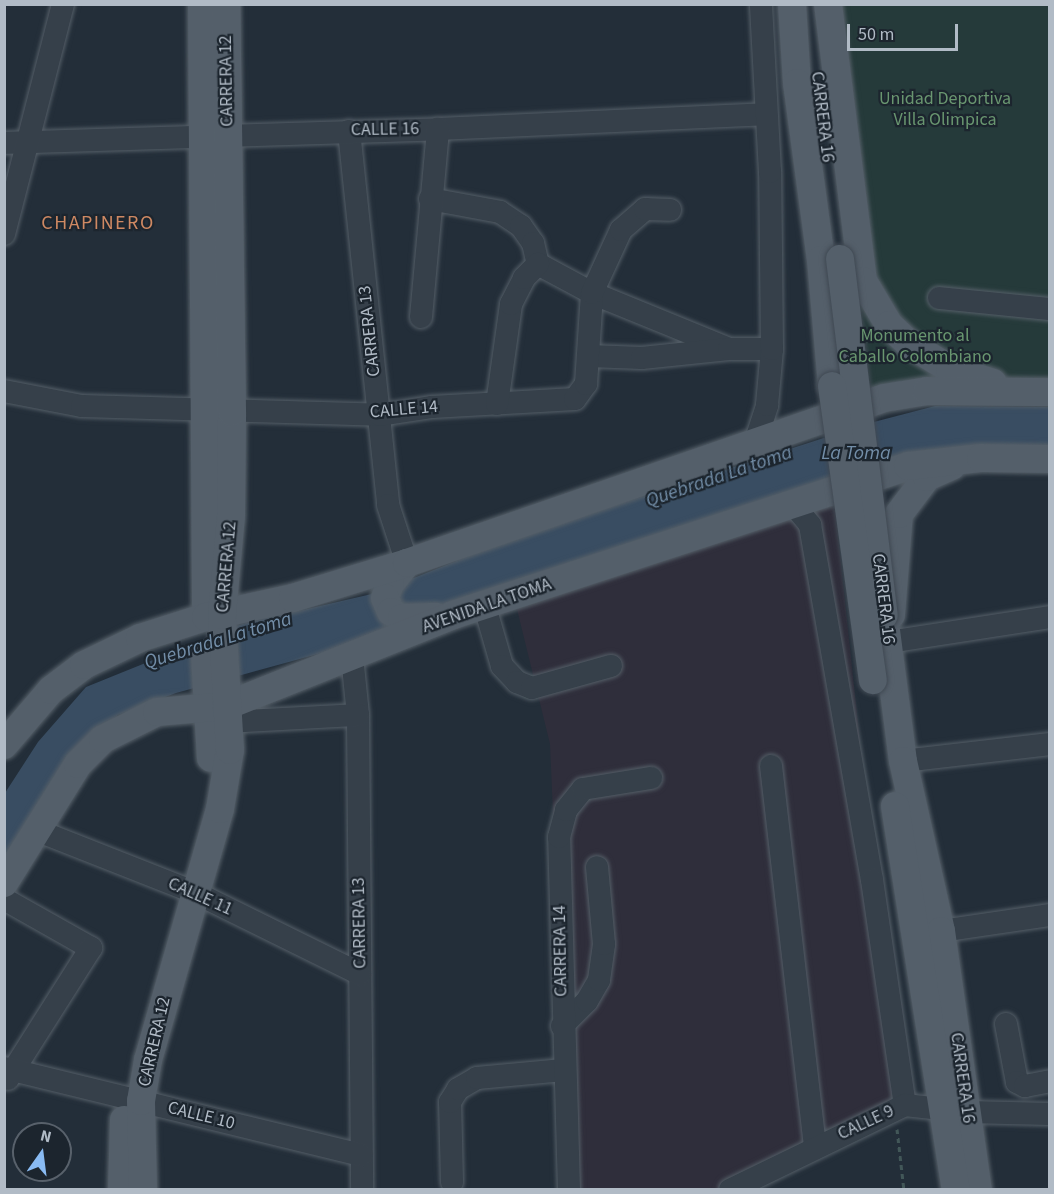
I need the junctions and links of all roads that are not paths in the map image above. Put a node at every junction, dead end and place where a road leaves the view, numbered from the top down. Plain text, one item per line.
1 (63, 4) edge
2 (202, 4) edge
3 (226, 4) edge
4 (761, 4) edge
5 (792, 4) edge
6 (813, 4) edge
7 (828, 4) edge
8 (765, 114) junction
9 (438, 129) junction
10 (349, 131) junction
11 (216, 137) junction
12 (16, 143) edge
13 (430, 199) junction
14 (670, 210) dead end
15 (4, 234) edge
16 (831, 260) junction
17 (538, 264) junction
18 (592, 293) junction
19 (939, 298) dead end
20 (1050, 309) edge
21 (421, 316) dead end
22 (729, 349) junction
23 (772, 349) junction
24 (589, 356) junction
25 (4, 391) edge
26 (1015, 391) junction
27 (1050, 392) edge
28 (497, 404) junction
29 (220, 411) junction
30 (380, 415) junction
31 (755, 443) junction
32 (981, 458) junction
33 (1050, 459) edge
34 (791, 502) junction
35 (407, 563) junction
36 (485, 607) junction
37 (453, 615) junction
38 (1050, 617) edge
39 (214, 620) junction
40 (887, 631) junction
41 (352, 656) junction
42 (611, 666) dead end
43 (217, 703) junction
44 (358, 715) junction
45 (1050, 744) edge
46 (4, 745) edge
47 (903, 761) junction
48 (771, 766) dead end
49 (651, 778) dead end
50 (36, 830) junction
51 (597, 867) dead end
52 (4, 883) edge
53 (188, 890) junction
54 (4, 899) edge
55 (1050, 915) edge
56 (941, 932) junction
57 (360, 974) junction
58 (1006, 1024) dead end
59 (562, 1026) junction
60 (564, 1070) junction
61 (8, 1074) edge
62 (1050, 1081) edge
63 (133, 1100) junction
64 (906, 1104) junction
65 (956, 1109) junction
66 (1050, 1114) edge
67 (815, 1147) junction
68 (362, 1155) junction
69 (453, 1182) dead end
70 (741, 1186) edge
71 (122, 1190) edge
72 (143, 1190) edge
73 (362, 1190) edge
74 (569, 1190) edge
75 (956, 1190) edge
76 (978, 1190) edge

1 - 12 street
2 - 11 main road, CARRERA 12
3 - 11 main road, CARRERA 12
4 - 8 street
5 - 16 main road, CARRERA 16
6 - 16 main road, CARRERA 16
7 - 26 main road
8 - 9 street, CALLE 16
8 - 23 street
9 - 10 street, CALLE 16
9 - 13 street
10 - 11 street, CALLE 16
10 - 30 street, CARRERA 13
11 - 12 street, CALLE 16
11 - 29 main road, CARRERA 12
12 - 15 street
13 - 17 street
13 - 21 street
14 - 18 street
16 - 40 main road, CARRERA 16, bridge
16 - 65 main road, CARRERA 16, bridge
17 - 18 street
17 - 28 street
18 - 22 street
18 - 24 street
19 - 20 street
22 - 23 street
22 - 24 street
23 - 31 street
24 - 28 street, CALLE 14
25 - 29 street, CALLE 14
26 - 27 main road
26 - 31 main road
28 - 30 street, CALLE 14
29 - 30 street, CALLE 14
29 - 39 main road, CARRERA 12
30 - 35 street, CARRERA 13
31 - 35 main road
32 - 33 main road, AVENIDA LA TOMA
32 - 34 main road, AVENIDA LA TOMA
32 - 40 main road
34 - 36 main road, AVENIDA LA TOMA
34 - 64 street
35 - 37 main road
35 - 39 main road
36 - 37 main road, AVENIDA LA TOMA
36 - 42 street
37 - 41 main road, AVENIDA LA TOMA
38 - 40 street
39 - 43 main road, CARRERA 12
39 - 46 main road
40 - 47 main road, CARRERA 16
41 - 43 main road, AVENIDA LA TOMA
41 - 44 street, CARRERA 13
43 - 44 street
43 - 50 main road, AVENIDA LA TOMA
43 - 53 main road, CARRERA 12
44 - 57 street, CARRERA 13
45 - 47 street
47 - 56 main road, CARRERA 16
48 - 67 street
49 - 59 street, CARRERA 14
50 - 52 main road, AVENIDA LA TOMA
50 - 53 street, CALLE 11
51 - 59 street
53 - 57 street, CALLE 11
53 - 63 main road, CARRERA 12
54 - 61 street
55 - 56 street
56 - 65 main road, CARRERA 16
57 - 68 street, CARRERA 13
58 - 62 street
59 - 60 street, CARRERA 14
60 - 69 street
60 - 74 street, CARRERA 14
61 - 63 street, CALLE 10
63 - 68 street, CALLE 10
63 - 71 main road, CARRERA 12
63 - 72 main road, CARRERA 12
64 - 65 street, CALLE 9
64 - 67 street, CALLE 9
65 - 66 street, CALLE 9
65 - 75 main road, CARRERA 16
65 - 76 main road, CARRERA 16
67 - 70 street, CALLE 9
68 - 73 street, CARRERA 13

